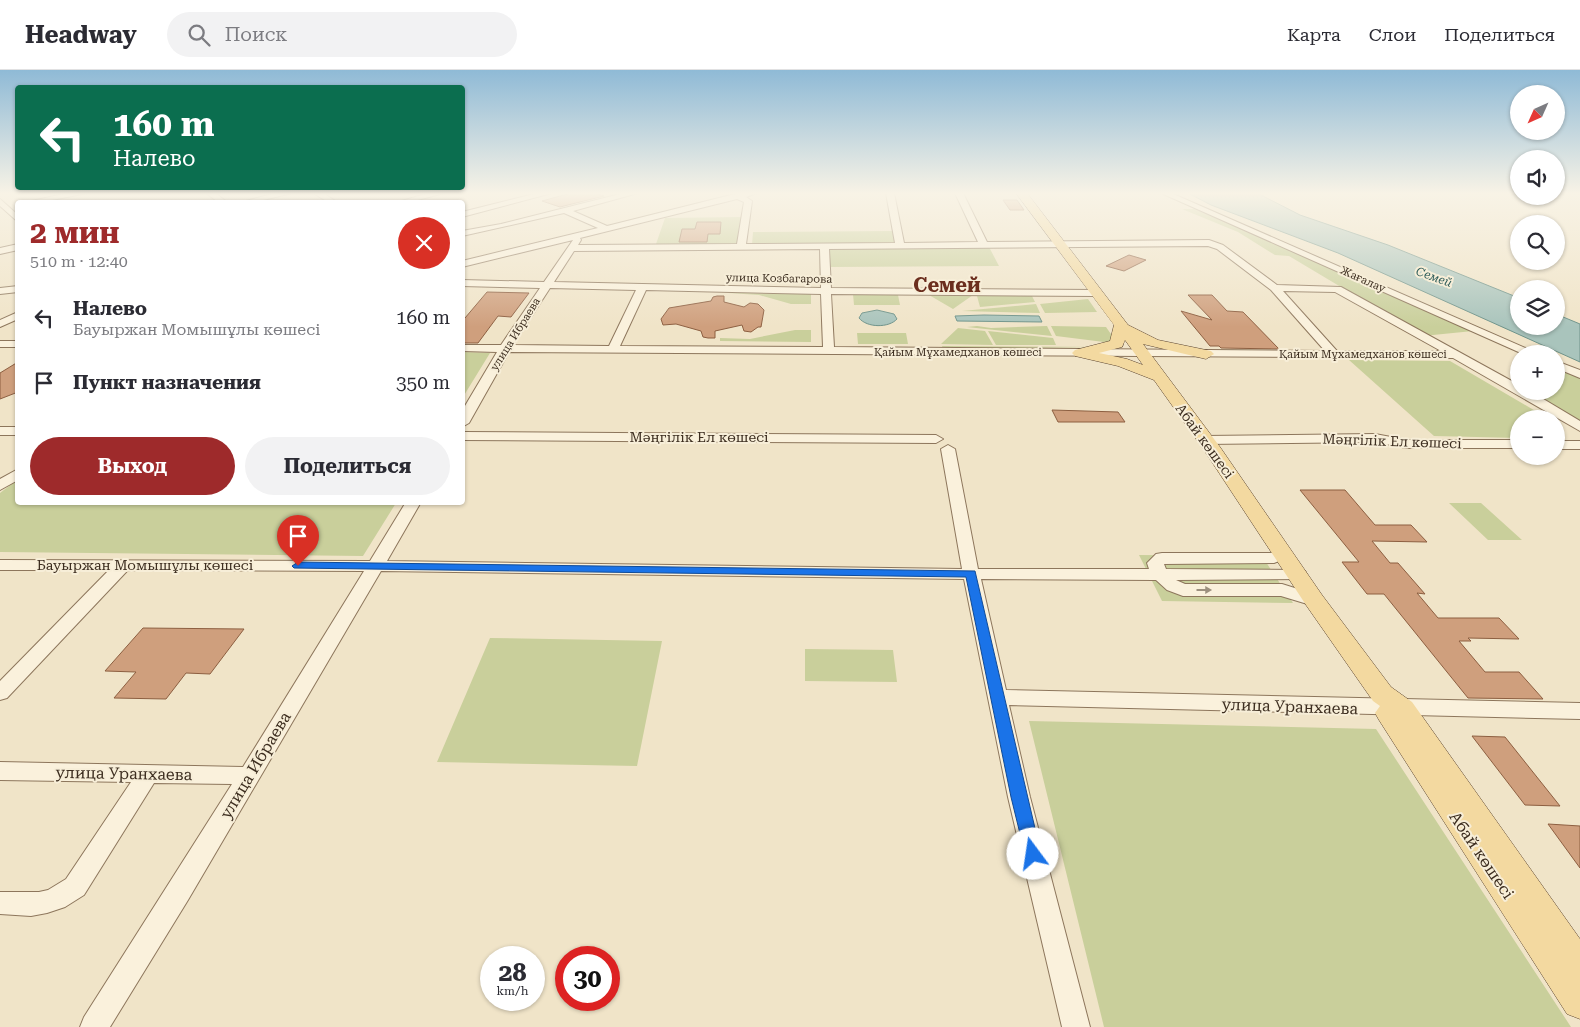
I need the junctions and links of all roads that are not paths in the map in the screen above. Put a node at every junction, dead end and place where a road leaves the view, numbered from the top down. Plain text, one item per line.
1 (524, 238) edge
2 (570, 238) edge
3 (579, 238) edge
4 (742, 238) edge
5 (899, 238) edge
6 (980, 238) edge
7 (1056, 238) edge
8 (1265, 238) edge
9 (539, 245) junction
10 (984, 245) junction
11 (1062, 245) junction
12 (741, 246) junction
13 (824, 246) junction
14 (900, 246) junction
15 (15, 248) edge
16 (571, 248) junction
17 (0, 251) edge
18 (465, 263) edge
19 (465, 283) edge
20 (546, 285) junction
21 (642, 288) junction
22 (1275, 288) junction
23 (15, 289) edge
24 (0, 291) edge
25 (825, 291) junction
26 (1096, 293) junction
27 (15, 316) edge
28 (0, 324) edge
29 (1120, 326) junction
30 (0, 344) edge
31 (15, 344) edge
32 (1512, 345) edge
33 (465, 348) edge
34 (505, 348) junction
35 (614, 349) junction
36 (829, 352) junction
37 (1139, 352) junction
38 (1079, 353) junction
39 (1334, 353) junction
40 (1206, 354) junction
41 (1454, 355) junction
42 (1565, 368) edge
43 (1580, 374) edge
44 (1159, 378) junction
45 (1510, 386) edge
46 (1535, 400) edge
47 (465, 417) edge
48 (1580, 427) edge
49 (0, 430) edge
50 (15, 431) edge
51 (465, 436) edge
52 (1205, 440) junction
53 (1510, 444) edge
54 (1565, 444) edge
55 (1580, 445) edge
56 (15, 475) edge
57 (0, 486) edge
58 (412, 505) edge
59 (1283, 553) junction
60 (0, 565) edge
61 (123, 566) junction
62 (376, 566) junction
63 (971, 574) junction
64 (1299, 575) junction
65 (1160, 576) junction
66 (1314, 600) junction
67 (0, 693) edge
68 (999, 697) junction
69 (1390, 704) junction
70 (1580, 711) edge
71 (0, 771) edge
72 (149, 773) junction
73 (247, 776) junction
74 (0, 903) edge
75 (1580, 968) edge
76 (1580, 1001) edge
77 (94, 1027) edge
78 (1076, 1027) edge

1 - 9 street
2 - 9 street
3 - 16 street, улица Ибраева
4 - 12 street
5 - 14 street
6 - 10 street
7 - 11 main road, Абай көшесі
8 - 32 street, Жағалау
9 - 18 street
10 - 11 street
10 - 14 street
11 - 22 street
11 - 26 main road, Абай көшесі
12 - 13 street
12 - 16 street
13 - 14 street
13 - 25 street
15 - 17 street
16 - 20 street, улица Ибраева
19 - 20 street, улица Козбагарова
20 - 21 street, улица Козбагарова
20 - 34 street, улица Ибраева
21 - 25 street, улица Козбагарова
21 - 35 street
22 - 39 street
22 - 41 street
23 - 24 street
25 - 26 street, улица Козбагарова
25 - 36 street
26 - 29 main road, Абай көшесі
27 - 28 street
29 - 37 main road, Абай көшесі
29 - 38 main road
29 - 40 main road
30 - 31 street
33 - 34 street, Қайым Мұхамедханов көшесі
34 - 35 street, Қайым Мұхамедханов көшесі
34 - 47 street, улица Ибраева
35 - 36 street, Қайым Мұхамедханов көшесі
36 - 38 street, Қайым Мұхамедханов көшесі
37 - 38 street, Қайым Мұхамедханов көшесі
37 - 40 street, Қайым Мұхамедханов көшесі
37 - 44 main road, Абай көшесі
38 - 44 main road
39 - 40 street, Қайым Мұхамедханов көшесі
39 - 41 street, Қайым Мұхамедханов көшесі
41 - 45 street
42 - 43 street
44 - 52 main road, Абай көшесі
46 - 48 street
49 - 50 street
51 - 63 street, Мәңгілік Ел көшесі
52 - 53 street, Мәңгілік Ел көшесі
52 - 59 main road, Абай көшесі
54 - 55 street
56 - 57 street
58 - 62 street, улица Ибраева
59 - 64 main road, Абай көшесі
59 - 65 street
60 - 61 street, Бауыржан Момышұлы көшесі
61 - 62 street, Бауыржан Момышұлы көшесі
61 - 67 street
62 - 63 street, Бауыржан Момышұлы көшесі
62 - 73 street, улица Ибраева
63 - 65 street, Бауыржан Момышұлы көшесі
63 - 68 street
64 - 65 street, Бауыржан Момышұлы көшесі
64 - 66 main road, Абай көшесі
65 -> 66 street
66 - 69 main road, Абай көшесі
68 - 69 street, улица Уранхаева
68 - 78 street
69 - 70 street, улица Уранхаева
69 - 75 main road, Абай көшесі
69 - 76 main road, Абай көшесі
71 - 72 street, улица Уранхаева
72 - 73 street, улица Уранхаева
72 - 74 street
73 - 77 street, улица Ибраева

